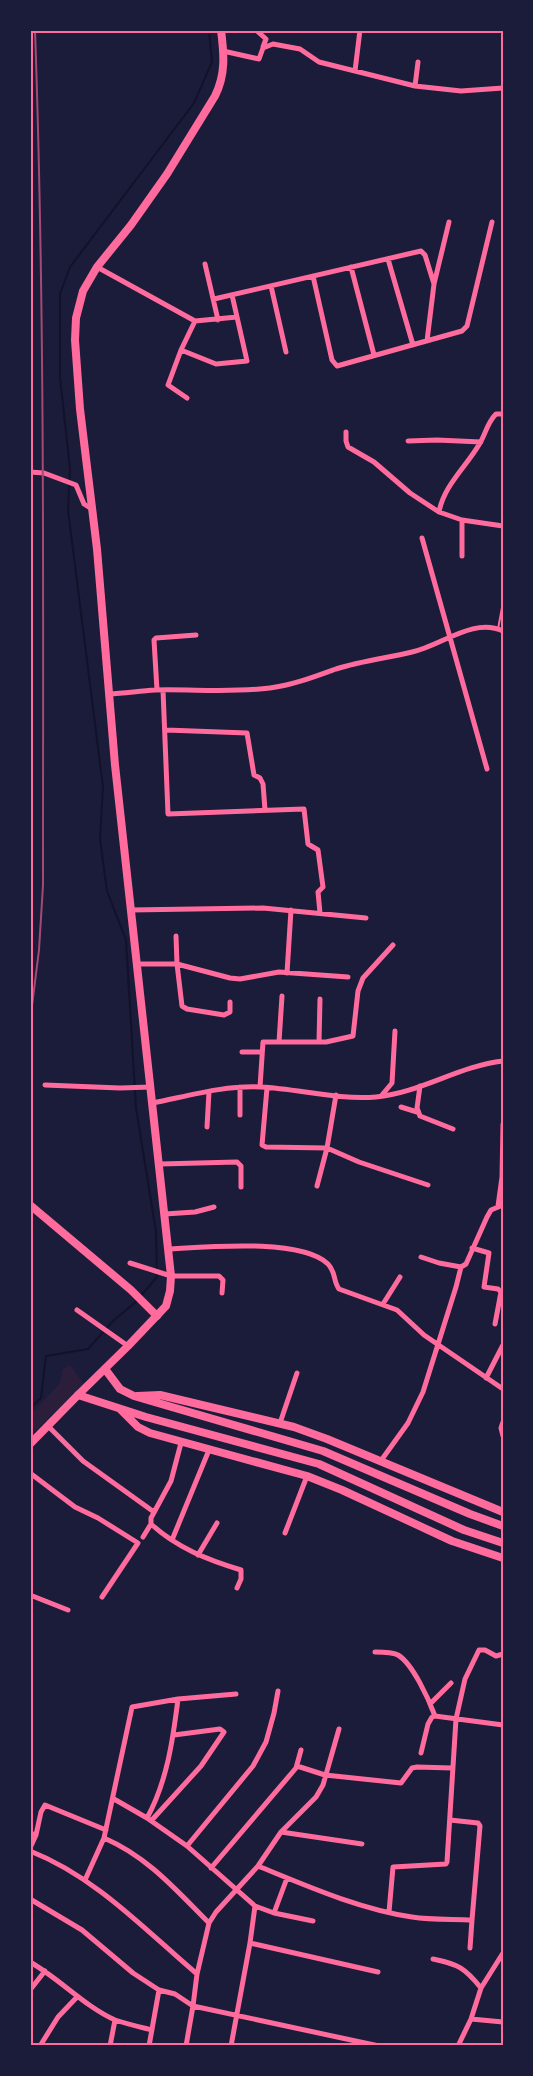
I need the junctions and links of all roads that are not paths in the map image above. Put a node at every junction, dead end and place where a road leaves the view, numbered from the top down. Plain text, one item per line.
1 (221, 30) edge
2 (256, 30) edge
3 (360, 30) edge
4 (263, 48) junction
5 (223, 51) junction
6 (418, 62) dead end
7 (355, 71) junction
8 (415, 86) junction
9 (503, 88) edge
10 (449, 222) dead end
11 (492, 222) dead end
12 (388, 259) junction
13 (205, 264) dead end
14 (97, 267) junction
15 (351, 267) junction
16 (313, 276) junction
17 (434, 284) junction
18 (271, 286) junction
19 (232, 295) junction
20 (214, 299) junction
21 (237, 317) junction
22 (218, 320) junction
23 (195, 321) junction
24 (427, 341) junction
25 (413, 345) junction
26 (181, 350) junction
27 (286, 352) dead end
28 (374, 355) junction
29 (187, 398) dead end
30 (503, 414) edge
31 (346, 432) dead end
32 (408, 441) dead end
33 (481, 442) junction
34 (30, 472) edge
35 (92, 509) junction
36 (439, 512) junction
37 (462, 520) junction
38 (503, 526) edge
39 (422, 538) dead end
40 (462, 556) dead end
41 (503, 602) edge
42 (500, 630) edge
43 (196, 635) dead end
44 (451, 636) junction
45 (160, 690) junction
46 (110, 694) junction
47 (166, 730) junction
48 (487, 769) dead end
49 (265, 810) junction
50 (131, 910) junction
51 (291, 910) junction
52 (320, 913) junction
53 (366, 918) dead end
54 (176, 936) dead end
55 (393, 945) dead end
56 (137, 964) junction
57 (177, 964) junction
58 (287, 973) junction
59 (348, 977) dead end
60 (282, 996) dead end
61 (320, 999) dead end
62 (230, 1002) dead end
63 (395, 1031) dead end
64 (279, 1042) junction
65 (318, 1042) junction
66 (242, 1052) dead end
67 (261, 1052) junction
68 (503, 1061) edge
69 (45, 1084) dead end
70 (420, 1086) junction
71 (146, 1087) junction
72 (240, 1087) junction
73 (264, 1087) junction
74 (209, 1092) junction
75 (336, 1095) junction
76 (379, 1096) junction
77 (153, 1103) junction
78 (401, 1107) dead end
79 (417, 1112) junction
80 (240, 1115) dead end
81 (503, 1124) edge
82 (207, 1127) dead end
83 (453, 1129) dead end
84 (327, 1148) junction
85 (160, 1164) junction
86 (428, 1185) dead end
87 (316, 1186) dead end
88 (241, 1187) dead end
89 (30, 1206) edge
90 (500, 1206) edge
91 (214, 1207) dead end
92 (165, 1214) junction
93 (472, 1248) junction
94 (169, 1249) junction
95 (421, 1257) dead end
96 (130, 1263) dead end
97 (460, 1267) junction
98 (167, 1275) junction
99 (400, 1277) dead end
100 (222, 1293) dead end
101 (383, 1304) junction
102 (77, 1310) dead end
103 (157, 1317) junction
104 (495, 1324) dead end
105 (437, 1344) junction
106 (503, 1345) edge
107 (128, 1346) junction
108 (105, 1369) junction
109 (297, 1373) dead end
110 (486, 1378) junction
111 (503, 1389) edge
112 (78, 1395) junction
113 (134, 1396) junction
114 (117, 1407) junction
115 (503, 1422) edge
116 (280, 1423) junction
117 (48, 1426) junction
118 (294, 1427) junction
119 (503, 1436) edge
120 (290, 1440) junction
121 (181, 1443) junction
122 (30, 1444) edge
123 (209, 1450) junction
124 (286, 1454) junction
125 (380, 1462) junction
126 (282, 1468) junction
127 (30, 1473) edge
128 (307, 1476) junction
129 (154, 1512) junction
130 (503, 1512) edge
131 (217, 1523) dead end
132 (151, 1524) junction
133 (503, 1526) edge
134 (285, 1533) dead end
135 (143, 1537) dead end
136 (172, 1540) junction
137 (503, 1542) edge
138 (198, 1555) junction
139 (503, 1558) edge
140 (237, 1588) dead end
141 (30, 1595) edge
142 (102, 1597) dead end
143 (68, 1610) dead end
144 (375, 1652) dead end
145 (503, 1654) edge
146 (452, 1683) dead end
147 (278, 1691) dead end
148 (236, 1694) dead end
149 (178, 1698) junction
150 (430, 1704) junction
151 (435, 1716) junction
152 (456, 1719) junction
153 (503, 1725) edge
154 (339, 1729) dead end
155 (174, 1735) junction
156 (301, 1750) dead end
157 (421, 1753) dead end
158 (297, 1766) junction
159 (452, 1768) junction
160 (325, 1775) junction
161 (114, 1799) junction
162 (149, 1820) junction
163 (450, 1820) junction
164 (106, 1830) junction
165 (281, 1832) junction
166 (33, 1834) edge
167 (104, 1838) junction
168 (362, 1844) dead end
169 (187, 1846) junction
170 (30, 1850) edge
171 (258, 1866) junction
172 (211, 1868) junction
173 (287, 1878) junction
174 (85, 1880) junction
175 (235, 1890) junction
176 (30, 1899) edge
177 (255, 1906) junction
178 (389, 1912) junction
179 (273, 1913) junction
180 (472, 1920) junction
181 (313, 1922) dead end
182 (209, 1923) junction
183 (250, 1943) junction
184 (470, 1948) dead end
185 (503, 1953) edge
186 (433, 1959) dead end
187 (30, 1962) edge
188 (45, 1971) junction
189 (378, 1972) dead end
190 (197, 1974) junction
191 (481, 1988) junction
192 (30, 1990) edge
193 (159, 1990) junction
194 (77, 1996) junction
195 (193, 2006) junction
196 (236, 2015) junction
197 (471, 2019) junction
198 (115, 2020) junction
199 (503, 2022) edge
200 (152, 2030) junction
201 (40, 2046) edge
202 (110, 2046) edge
203 (149, 2046) edge
204 (186, 2046) edge
205 (231, 2046) edge
206 (378, 2046) edge
207 (458, 2046) edge

1 - 5 main road
2 - 4 street
3 - 7 street
4 - 5 street
4 - 7 street
5 - 14 main road
6 - 8 street
7 - 8 street
8 - 9 street
10 - 17 street
11 - 24 street
12 - 15 street
12 - 17 street
12 - 25 street
13 - 20 street
14 - 23 street
14 - 35 main road
15 - 16 street
15 - 28 street
16 - 18 street
16 - 28 street
17 - 24 street
18 - 19 street
18 - 27 street
19 - 20 street
19 - 21 street
20 - 22 street
21 - 22 street
21 - 26 street
22 - 23 street
23 - 26 street
24 - 25 street
25 - 28 street
26 - 29 street
30 - 33 street
31 - 36 street
32 - 33 street
33 - 36 street
34 - 35 street
35 - 46 main road
36 - 37 street
37 - 38 street
37 - 40 street
39 - 44 street
41 - 42 lane
42 - 44 street
43 - 45 street
44 - 45 street
44 - 48 street
45 - 46 street
45 - 47 street
46 - 50 main road
47 - 49 street
47 - 49 street
49 - 52 street
50 - 51 street
50 - 56 main road
51 - 52 street
51 - 58 street
52 - 53 street
54 - 57 street
55 - 65 street
56 - 57 street
56 - 71 main road
57 - 58 street
57 - 62 street
58 - 59 street
60 - 64 street
61 - 65 street
63 - 76 street
64 - 65 street
64 - 67 street
66 - 67 street
67 - 73 street
68 - 70 street
69 - 71 street
70 - 76 street
70 - 79 street
71 - 77 main road
72 - 73 street
72 - 74 street
72 - 80 street
73 - 75 street
73 - 84 street
74 - 77 street
74 - 82 street
75 - 76 street
75 - 84 street
77 - 85 main road
78 - 79 street
79 - 83 street
81 - 90 street
84 - 86 street
84 - 87 street
85 - 88 street
85 - 92 main road
89 - 103 main road
90 - 93 street
91 - 92 street
92 - 94 main road
93 - 97 street
93 - 104 street
94 - 98 main road
94 - 101 street
95 - 97 street
96 - 98 street
97 - 105 street
98 - 100 street
98 - 103 main road
99 - 101 street
101 - 105 street
102 - 107 street
103 - 107 main road
105 - 110 street
105 - 125 street
106 - 110 street
107 - 108 main road
108 - 112 main road
108 - 113 main road
109 - 116 street
110 - 111 street
112 - 114 main road
112 - 117 main road
113 - 116 main road
113 - 120 main road
114 - 121 main road
114 - 124 main road
115 - 119 street
116 - 118 main road
117 - 122 main road
117 - 129 street
118 - 120 main road
118 - 125 main road
120 - 133 main road
121 - 123 main road
121 - 129 street
123 - 126 main road
123 - 136 street
124 - 126 main road
124 - 137 main road
125 - 130 main road
126 - 128 main road
127 - 142 street
128 - 134 street
128 - 139 main road
129 - 132 street
131 - 138 street
132 - 135 street
132 - 136 street
136 - 138 street
138 - 140 street
141 - 143 street
144 - 150 street
145 - 152 street
146 - 150 street
147 - 169 street
148 - 149 street
149 - 155 street
149 - 161 street
150 - 151 street
151 - 152 street
151 - 157 street
152 - 153 street
152 - 159 street
154 - 160 street
155 - 162 street
155 - 162 street
156 - 158 street
158 - 160 street
158 - 172 street
159 - 160 street
159 - 163 street
160 - 165 street
161 - 162 street
161 - 164 street
162 - 169 street
163 - 178 street
163 - 180 street
164 - 166 street
164 - 167 street
165 - 168 street
165 - 171 street
166 - 170 street
167 - 174 street
167 - 182 street
169 - 172 street
170 - 174 street
171 - 173 street
171 - 175 street
172 - 175 street
173 - 178 street
173 - 179 street
174 - 190 street
175 - 177 street
175 - 182 street
176 - 193 street
177 - 179 street
177 - 183 street
178 - 180 street
179 - 181 street
180 - 184 street
182 - 190 street
183 - 189 street
183 - 196 street
185 - 191 street
186 - 191 street
187 - 188 street
188 - 192 street
188 - 194 street
190 - 195 street
191 - 197 street
193 - 195 street
193 - 200 street
194 - 198 street
194 - 201 street
195 - 196 street
195 - 204 street
196 - 205 street
196 - 206 street
197 - 199 street
197 - 207 street
198 - 200 street
198 - 202 street
200 - 203 street

